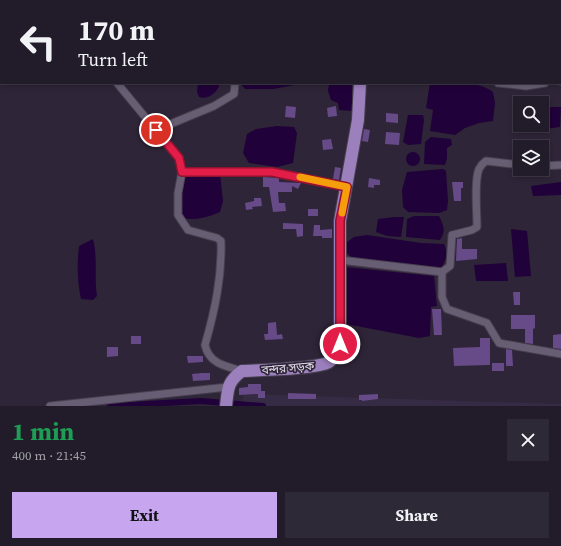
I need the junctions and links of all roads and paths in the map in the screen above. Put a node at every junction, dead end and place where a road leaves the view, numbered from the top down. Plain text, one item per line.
1 (118, 84) edge
2 (236, 84) edge
3 (360, 84) edge
4 (507, 84) edge
5 (539, 84) edge
6 (156, 130) junction
7 (513, 164) edge
8 (561, 165) edge
9 (549, 166) edge
10 (182, 172) junction
11 (347, 187) junction
12 (340, 260) junction
13 (442, 272) junction
14 (561, 354) edge
15 (242, 371) junction
16 (228, 390) junction
17 (50, 406) edge
18 (226, 406) edge

1 - 6 street
2 - 6 street
3 - 11 highway, বন্দর সড়ক
4 - 5 street
6 - 10 street
7 - 13 street
8 - 9 street
10 - 11 street
10 - 15 street
11 - 12 highway, বন্দর সড়ক
12 - 13 street
12 - 15 highway, বন্দর সড়ক
13 - 14 street
15 - 16 highway
16 - 17 street
16 - 18 highway

